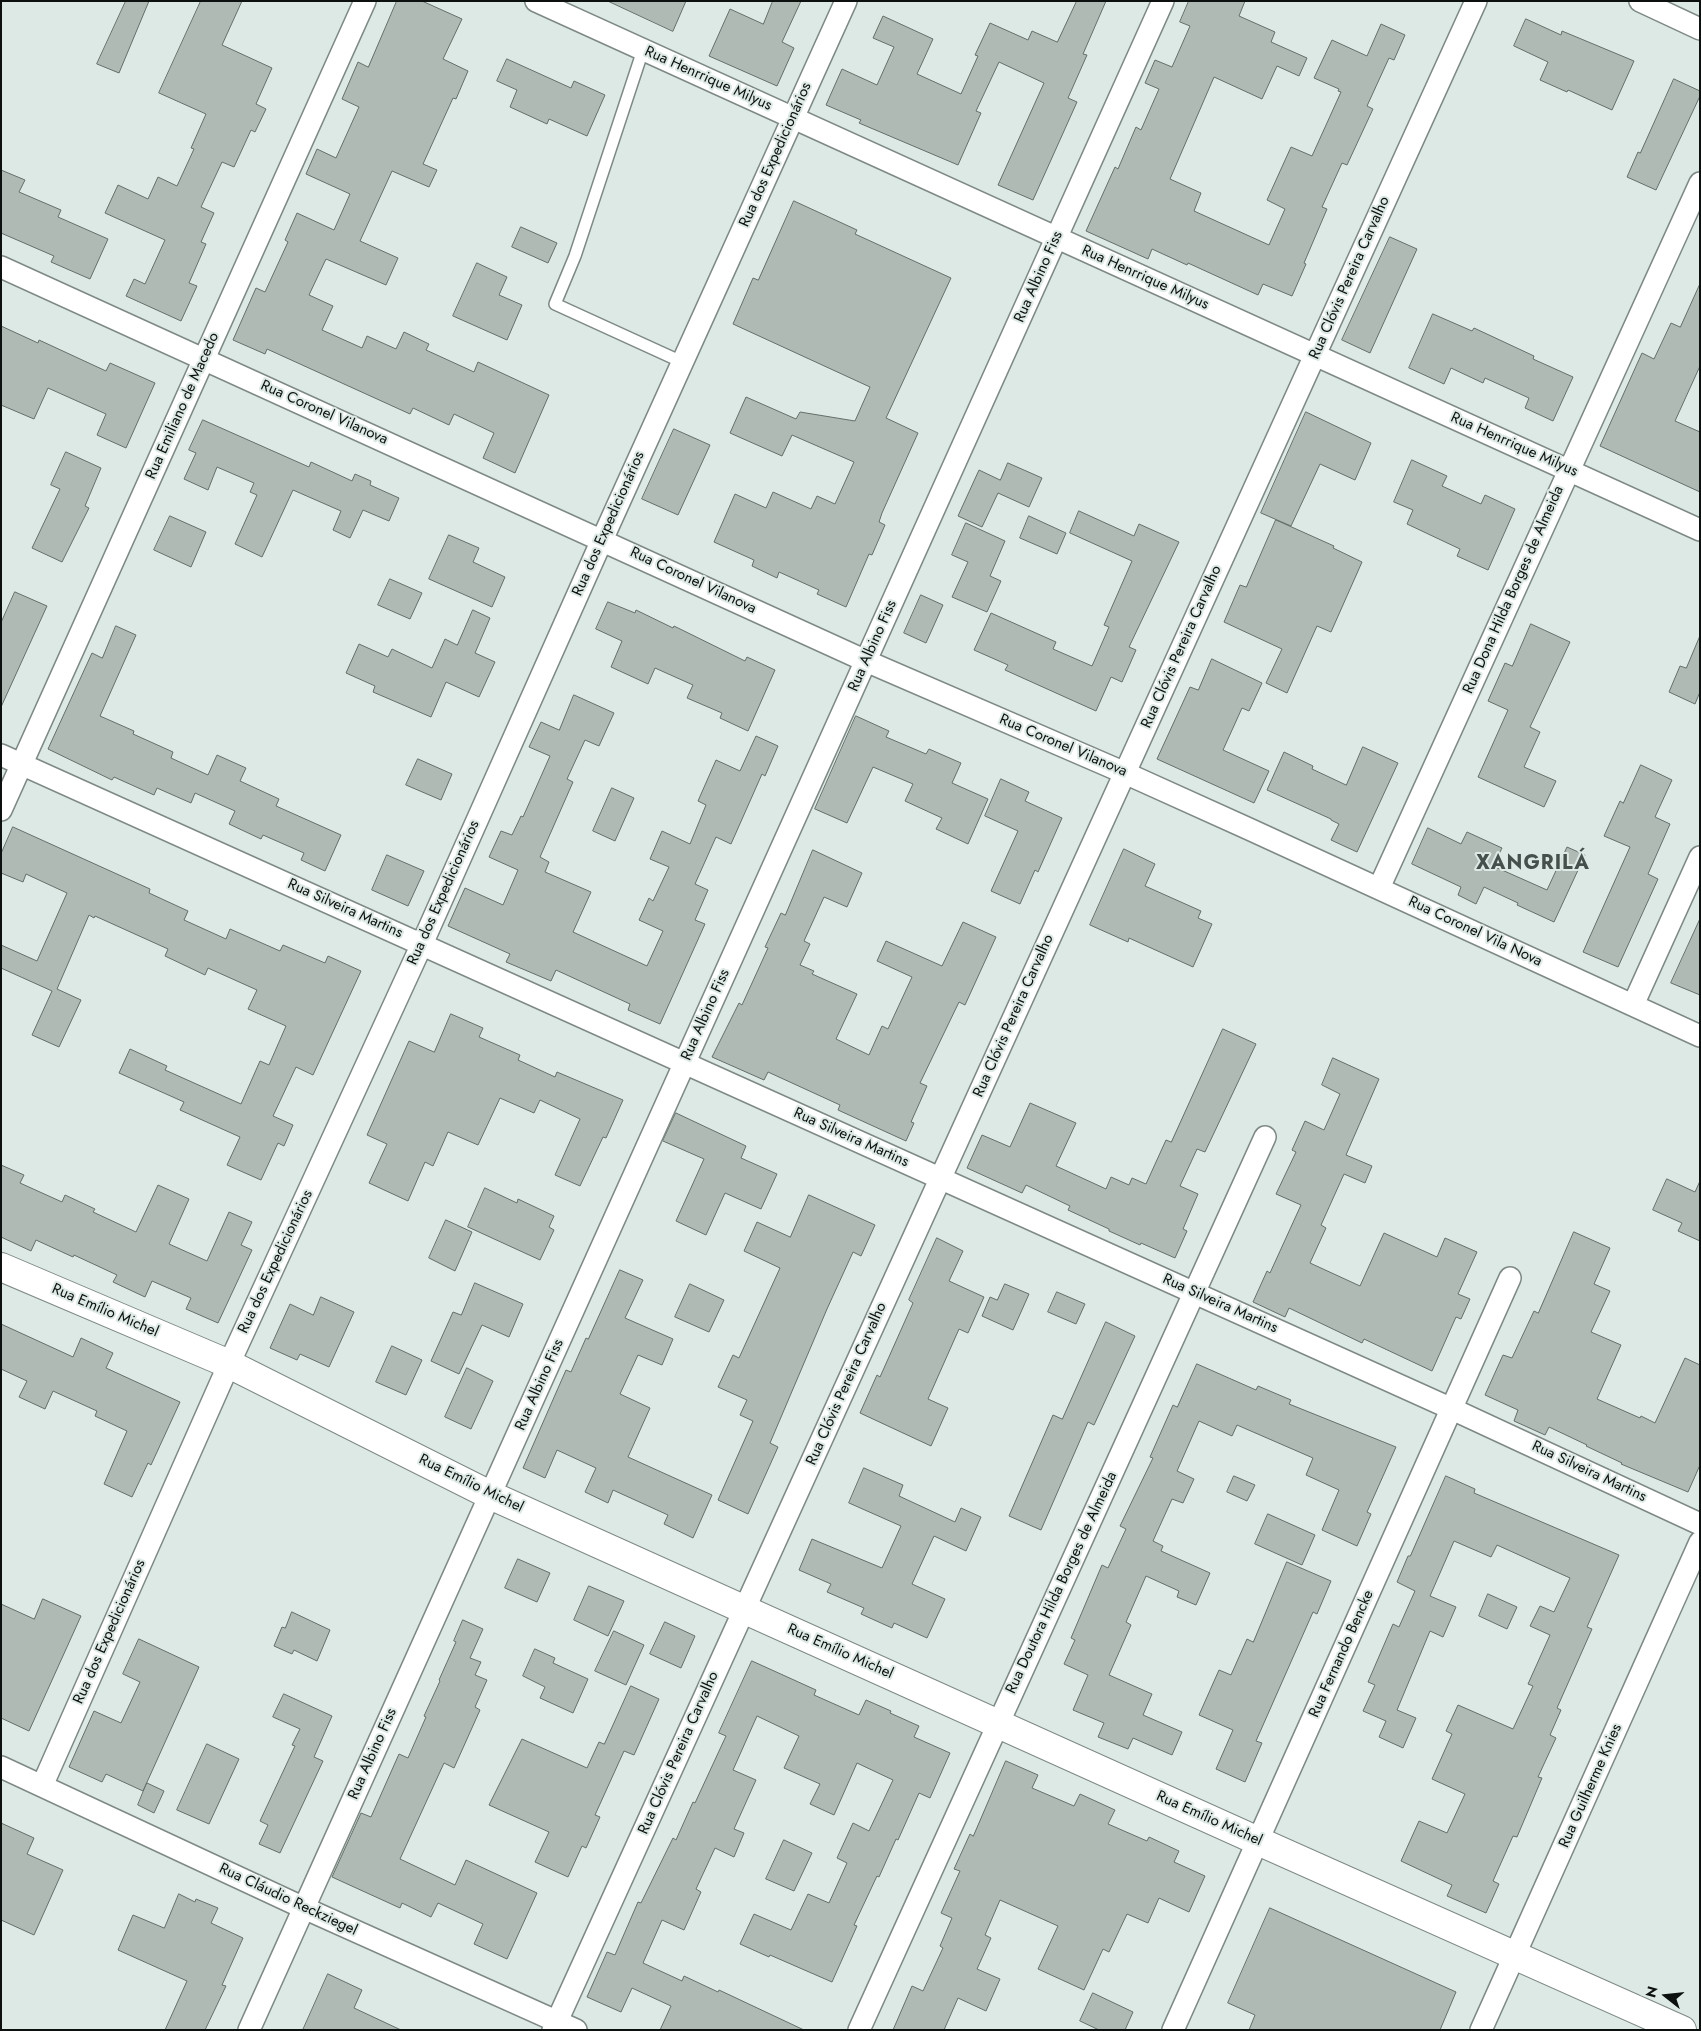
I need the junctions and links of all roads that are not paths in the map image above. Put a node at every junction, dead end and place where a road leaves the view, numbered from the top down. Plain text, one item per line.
1 (366, 1) edge
2 (536, 1) edge
3 (846, 1) edge
4 (1164, 1) edge
5 (1476, 1) edge
6 (1640, 1) edge
7 (1700, 29) edge
8 (643, 50) junction
9 (793, 118) junction
10 (1700, 183) edge
11 (1057, 238) junction
12 (1, 267) edge
13 (1315, 355) junction
14 (204, 359) junction
15 (682, 362) junction
16 (1569, 470) junction
17 (1700, 530) edge
18 (602, 540) junction
19 (866, 661) junction
20 (1, 755) edge
21 (22, 763) junction
22 (1125, 773) junction
23 (1, 810) edge
24 (1249, 829) joint
25 (1700, 857) edge
26 (1378, 888) junction
27 (422, 944) junction
28 (1633, 1005) junction
29 (1700, 1036) edge
30 (685, 1063) junction
31 (1265, 1137) dead end
32 (940, 1178) junction
33 (1, 1267) edge
34 (1510, 1278) dead end
35 (1195, 1293) junction
36 (229, 1364) junction
37 (1452, 1409) junction
38 (490, 1495) junction
39 (1700, 1524) edge
40 (1700, 1542) edge
41 (744, 1609) junction
42 (998, 1723) junction
43 (1, 1767) edge
44 (42, 1786) junction
45 (1258, 1841) junction
46 (304, 1908) junction
47 (1515, 1954) junction
48 (562, 2027) edge
49 (249, 2030) edge
50 (859, 2030) edge
51 (1173, 2030) edge
52 (1481, 2030) edge
53 (1682, 2030) edge

1 - 14 street, Rua Emiliano de Macedo
2 - 8 street, Rua Henrrique Milyus
3 - 9 street, Rua dos Expedicionários
4 - 11 street, Rua Albino Fiss
5 - 13 street, Rua Clóvis Pereira Carvalho
6 - 7 street
8 - 9 street, Rua Henrrique Milyus
8 - 15 lane
9 - 11 street, Rua Henrrique Milyus
9 - 15 street, Rua dos Expedicionários
10 - 16 street, Rua Dona Hilda Borges de Almeida
11 - 13 street, Rua Henrrique Milyus
11 - 19 street, Rua Albino Fiss
12 - 14 street, Rua Coronel Vilanova
13 - 16 street, Rua Henrrique Milyus
13 - 22 street, Rua Clóvis Pereira Carvalho
14 - 18 street, Rua Coronel Vilanova
14 - 21 street, Rua Emiliano de Macedo
15 - 18 street, Rua dos Expedicionários
16 - 17 street, Rua Henrrique Milyus
16 - 26 street, Rua Dona Hilda Borges de Almeida
18 - 19 street, Rua Coronel Vilanova
18 - 27 street, Rua dos Expedicionários
19 - 22 street, Rua Coronel Vilanova
19 - 30 street, Rua Albino Fiss
20 - 21 street, Rua Silveira Martins
21 - 23 street, Rua Emiliano de Macedo
21 - 27 street, Rua Silveira Martins
22 - 24 street, Rua Coronel Vilanova
22 - 32 street, Rua Clóvis Pereira Carvalho
24 - 26 street, Rua Coronel Vila Nova
25 - 28 street
26 - 28 street, Rua Coronel Vila Nova
27 - 30 street, Rua Silveira Martins
27 - 36 street, Rua dos Expedicionários
28 - 29 street, Rua Coronel Vila Nova
30 - 32 street, Rua Silveira Martins
30 - 38 street, Rua Albino Fiss
31 - 35 street, Rua Doutora Hilda Borges de Almeida
32 - 35 street, Rua Silveira Martins
32 - 41 street, Rua Clóvis Pereira Carvalho
33 - 36 street, Rua Emílio Michel
34 - 37 street, Rua Fernando Bencke
35 - 37 street, Rua Silveira Martins
35 - 42 street, Rua Doutora Hilda Borges de Almeida
36 - 38 street, Rua Emílio Michel
36 - 44 street, Rua dos Expedicionários
37 - 39 street, Rua Silveira Martins
37 - 45 street, Rua Fernando Bencke
38 - 41 street, Rua Emílio Michel
38 - 46 street, Rua Albino Fiss
40 - 47 street, Rua Guilherme Knies
41 - 42 street, Rua Emílio Michel
41 - 48 street, Rua Clóvis Pereira Carvalho
42 - 45 street, Rua Emílio Michel
42 - 50 street, Rua Doutora Hilda Borges de Almeida
43 - 44 street, Rua Cláudio Reckziegel
44 - 46 street, Rua Cláudio Reckziegel
45 - 47 street, Rua Emílio Michel
45 - 51 street, Rua Fernando Bencke
46 - 48 street, Rua Cláudio Reckziegel
46 - 49 street, Rua Albino Fiss
47 - 52 street, Rua Guilherme Knies
47 - 53 street, Rua Emílio Michel

